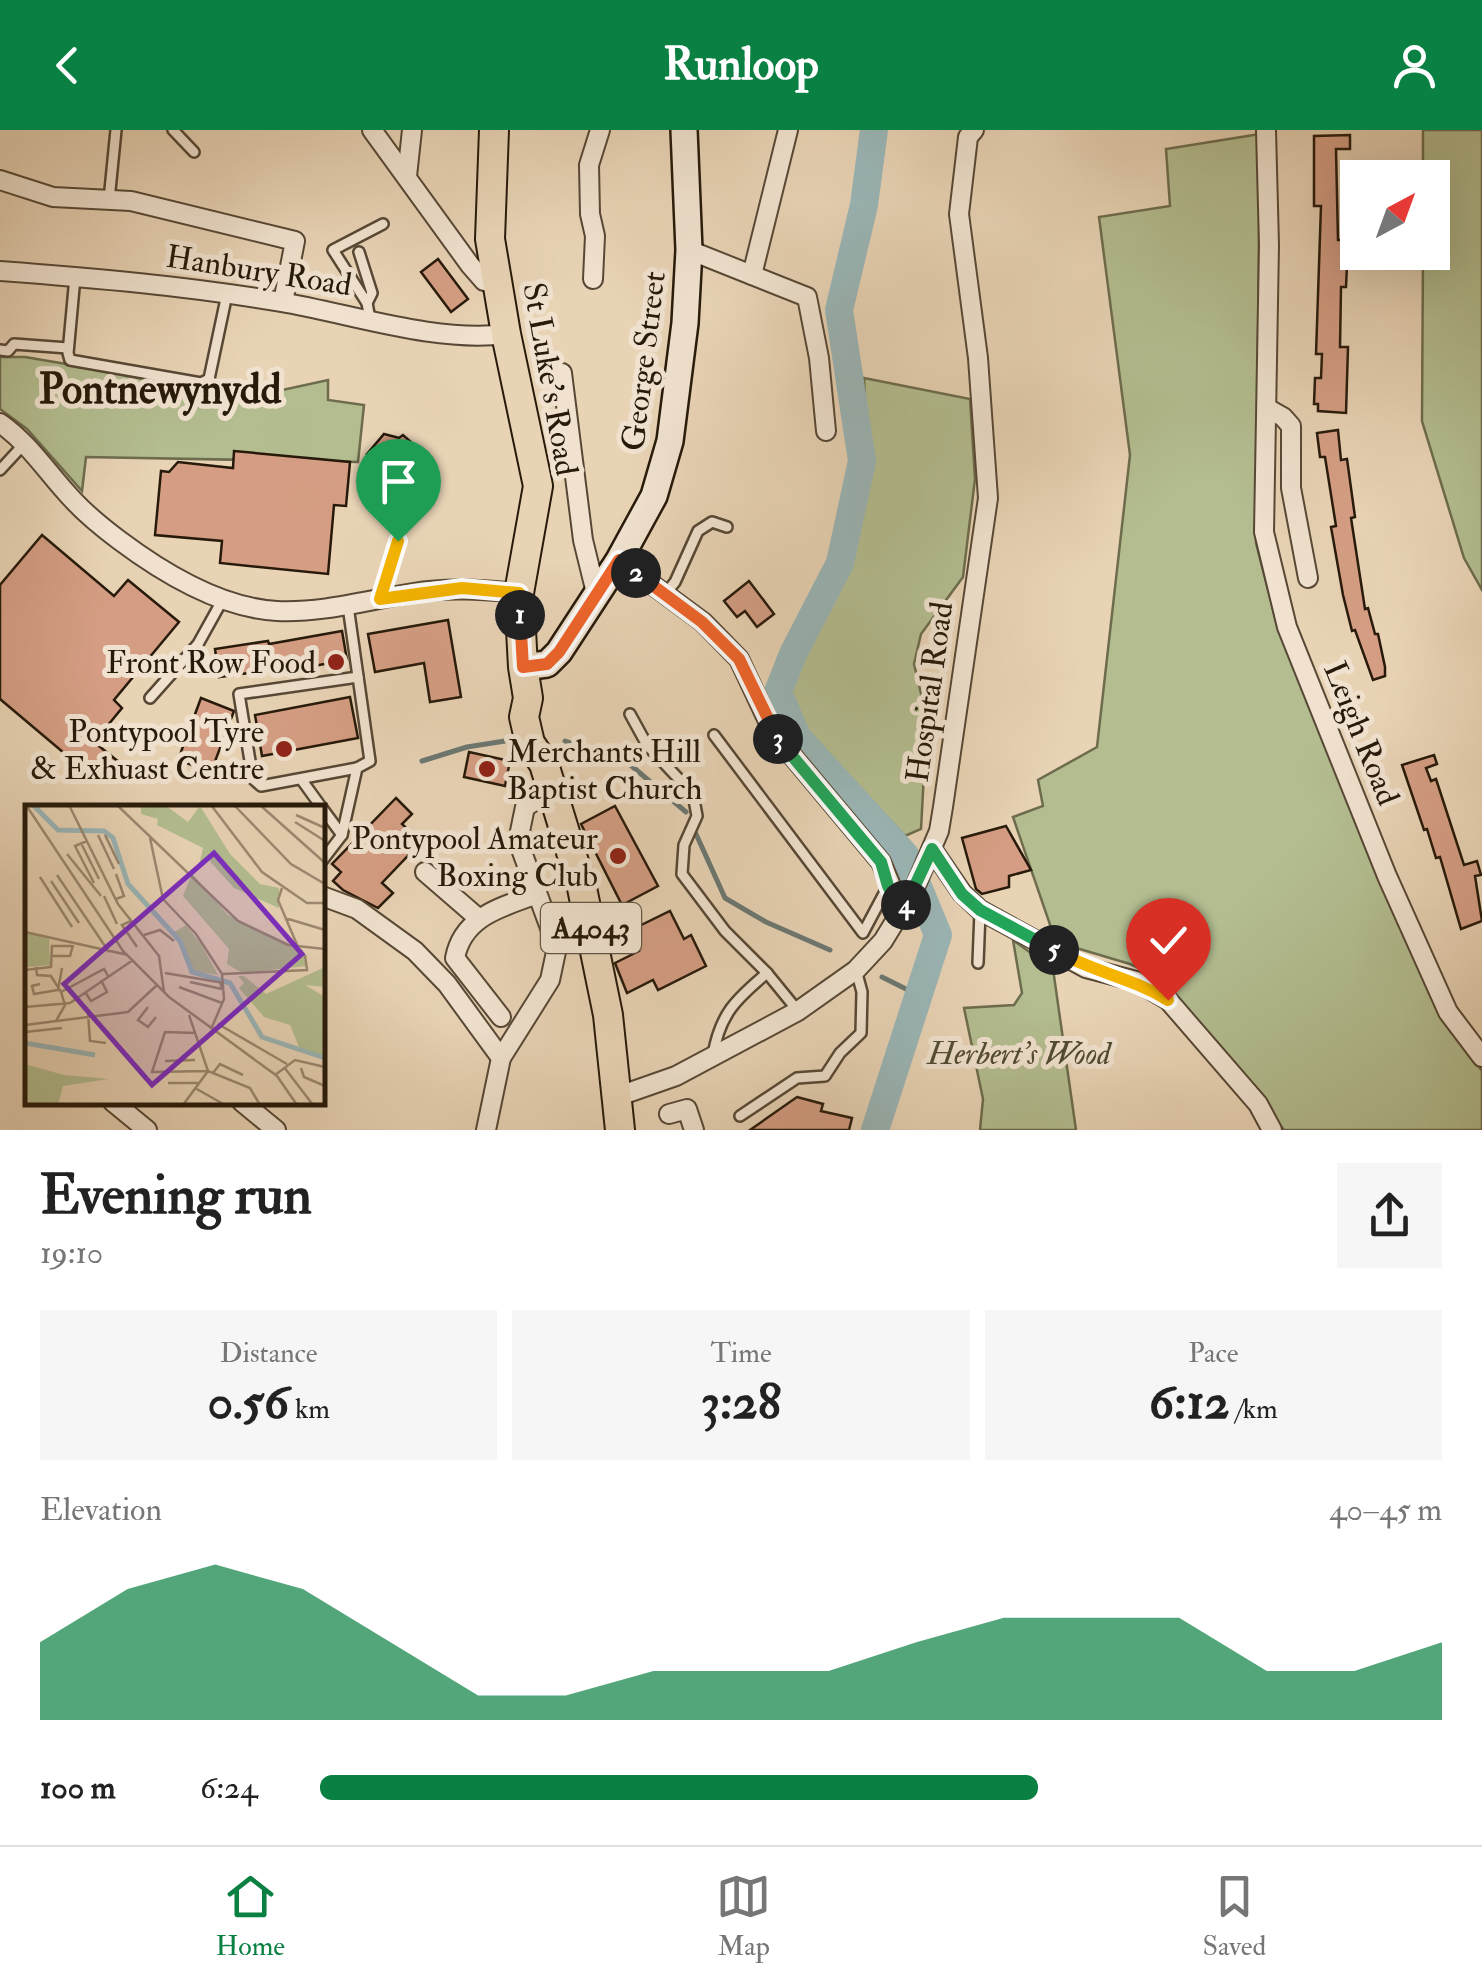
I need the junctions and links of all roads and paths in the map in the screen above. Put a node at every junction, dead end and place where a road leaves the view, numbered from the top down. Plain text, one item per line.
1 (116, 130) edge
2 (173, 130) edge
3 (372, 130) edge
4 (412, 130) edge
5 (494, 130) edge
6 (600, 130) edge
7 (684, 130) edge
8 (788, 130) edge
9 (974, 130) edge
10 (1266, 130) edge
11 (194, 152) dead end
12 (407, 176) junction
13 (0, 180) edge
14 (108, 200) junction
15 (383, 224) dead end
16 (690, 250) junction
17 (359, 252) dead end
18 (0, 271) edge
19 (752, 275) junction
20 (75, 276) junction
21 (593, 279) dead end
22 (498, 282) junction
23 (227, 294) junction
24 (283, 302) junction
25 (368, 311) junction
26 (506, 334) junction
27 (68, 348) junction
28 (0, 350) edge
29 (562, 373) dead end
30 (1267, 408) junction
31 (0, 422) edge
32 (826, 431) dead end
33 (25, 443) junction
34 (0, 470) edge
35 (727, 527) dead end
36 (398, 541) dead end
37 (619, 560) junction
38 (1308, 578) dead end
39 (519, 593) junction
40 (596, 593) junction
41 (664, 594) junction
42 (223, 599) junction
43 (380, 599) junction
44 (348, 606) junction
45 (523, 667) junction
46 (358, 677) junction
47 (150, 698) dead end
48 (630, 714) dead end
49 (714, 735) dead end
50 (358, 768) junction
51 (547, 778) junction
52 (302, 779) junction
53 (320, 805) edge
54 (325, 812) edge
55 (342, 835) junction
56 (930, 855) junction
57 (325, 857) edge
58 (425, 872) dead end
59 (888, 886) junction
60 (536, 894) junction
61 (325, 897) edge
62 (980, 910) junction
63 (902, 912) junction
64 (477, 917) junction
65 (978, 962) dead end
66 (856, 970) junction
67 (766, 973) junction
68 (798, 1011) junction
69 (501, 1018) dead end
70 (713, 1055) junction
71 (1482, 1057) edge
72 (501, 1058) junction
73 (616, 1097) junction
74 (117, 1105) edge
75 (246, 1105) edge
76 (669, 1114) dead end
77 (740, 1116) dead end
78 (147, 1130) edge
79 (276, 1130) edge
80 (486, 1130) edge
81 (620, 1130) edge
82 (694, 1130) edge
83 (1272, 1130) edge

1 - 14 lane
2 - 11 lane
3 - 12 street
4 - 12 street
5 - 22 main road, St Luke's Road / A4043
6 - 21 street
7 - 16 main road, George Street
8 - 19 street
9 - 56 street, Hospital Road
10 - 30 street, Leigh Road
12 - 22 street
13 - 14 street
14 - 24 street
15 - 25 lane
16 - 19 street
16 - 37 main road, George Street
17 - 25 lane
18 - 20 street, Hanbury Road
19 - 32 street
20 - 23 street, Hanbury Road
20 - 27 lane
22 - 26 main road, St Luke's Road / A4043
23 - 24 street, Hanbury Road
23 - 27 lane
24 - 25 street, Hanbury Road
25 - 26 street, Hanbury Road
26 - 39 main road, St Luke's Road / A4043
27 - 28 lane
29 - 40 street
30 - 38 street
30 - 71 street, Leigh Road
31 - 33 street
33 - 34 lane
33 - 42 street
35 - 41 lane
36 - 43 lane
37 - 40 main road, George Street
37 - 41 street
39 - 43 street
39 - 45 main road, St Luke's Road / A4043
40 - 45 main road, George Street
41 - 59 street
42 - 44 street
42 - 47 lane
43 - 44 street
44 - 46 lane
45 - 51 main road, St Luke's Road / A4043
46 - 50 lane
46 - 52 lane
48 - 67 lane
49 - 59 lane
50 - 52 lane
50 - 55 lane
51 - 60 street
51 - 73 main road, St Luke's Road / A4043
52 - 53 lane
54 - 55 lane
55 - 57 lane
56 - 62 street
56 - 63 street, Hospital Road
58 - 64 street
59 - 63 street
60 - 64 street
60 - 72 street
61 - 72 street
62 - 65 lane
62 - 83 street
63 - 66 street, Hospital Road
64 - 69 street
66 - 68 street, Hospital Road
66 - 77 lane
67 - 68 lane
67 - 70 lane
68 - 70 street, Hospital Road
70 - 73 street, Hospital Road
72 - 80 street
73 - 81 main road, St Luke's Road / A4043
74 - 78 street
75 - 79 street
76 - 82 street

